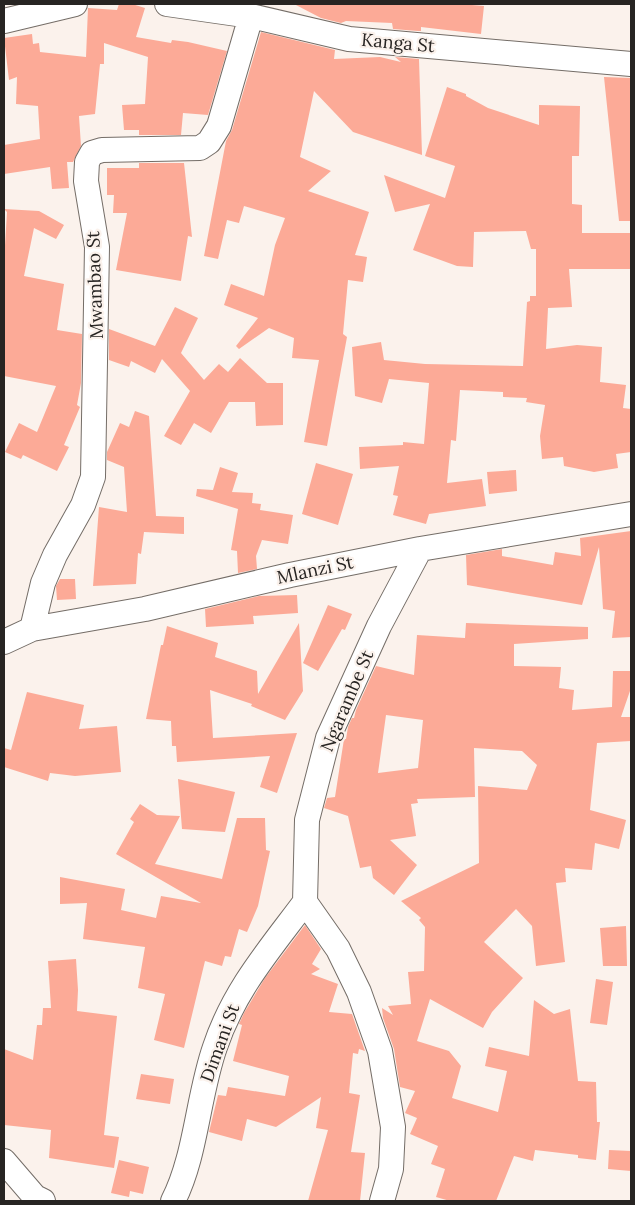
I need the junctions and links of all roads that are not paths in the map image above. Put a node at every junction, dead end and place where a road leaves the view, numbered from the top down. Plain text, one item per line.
1 (75, 4) edge
2 (167, 4) edge
3 (251, 16) junction
4 (4, 21) edge
5 (631, 64) edge
6 (631, 514) edge
7 (420, 549) junction
8 (32, 629) junction
9 (4, 642) edge
10 (305, 902) junction
11 (4, 1162) edge
12 (43, 1201) edge
13 (173, 1201) edge
14 (382, 1201) edge

1 - 4 street
2 - 3 street, Kanga St
3 - 5 street, Kanga St
3 - 8 street, Mwambao St
6 - 7 street, Mlanzi St
7 - 8 street, Mlanzi St
7 - 10 street, Ngarambe St
8 - 9 street, Mlanzi St
10 - 13 street, Dimani St
10 - 14 street
11 - 12 street

